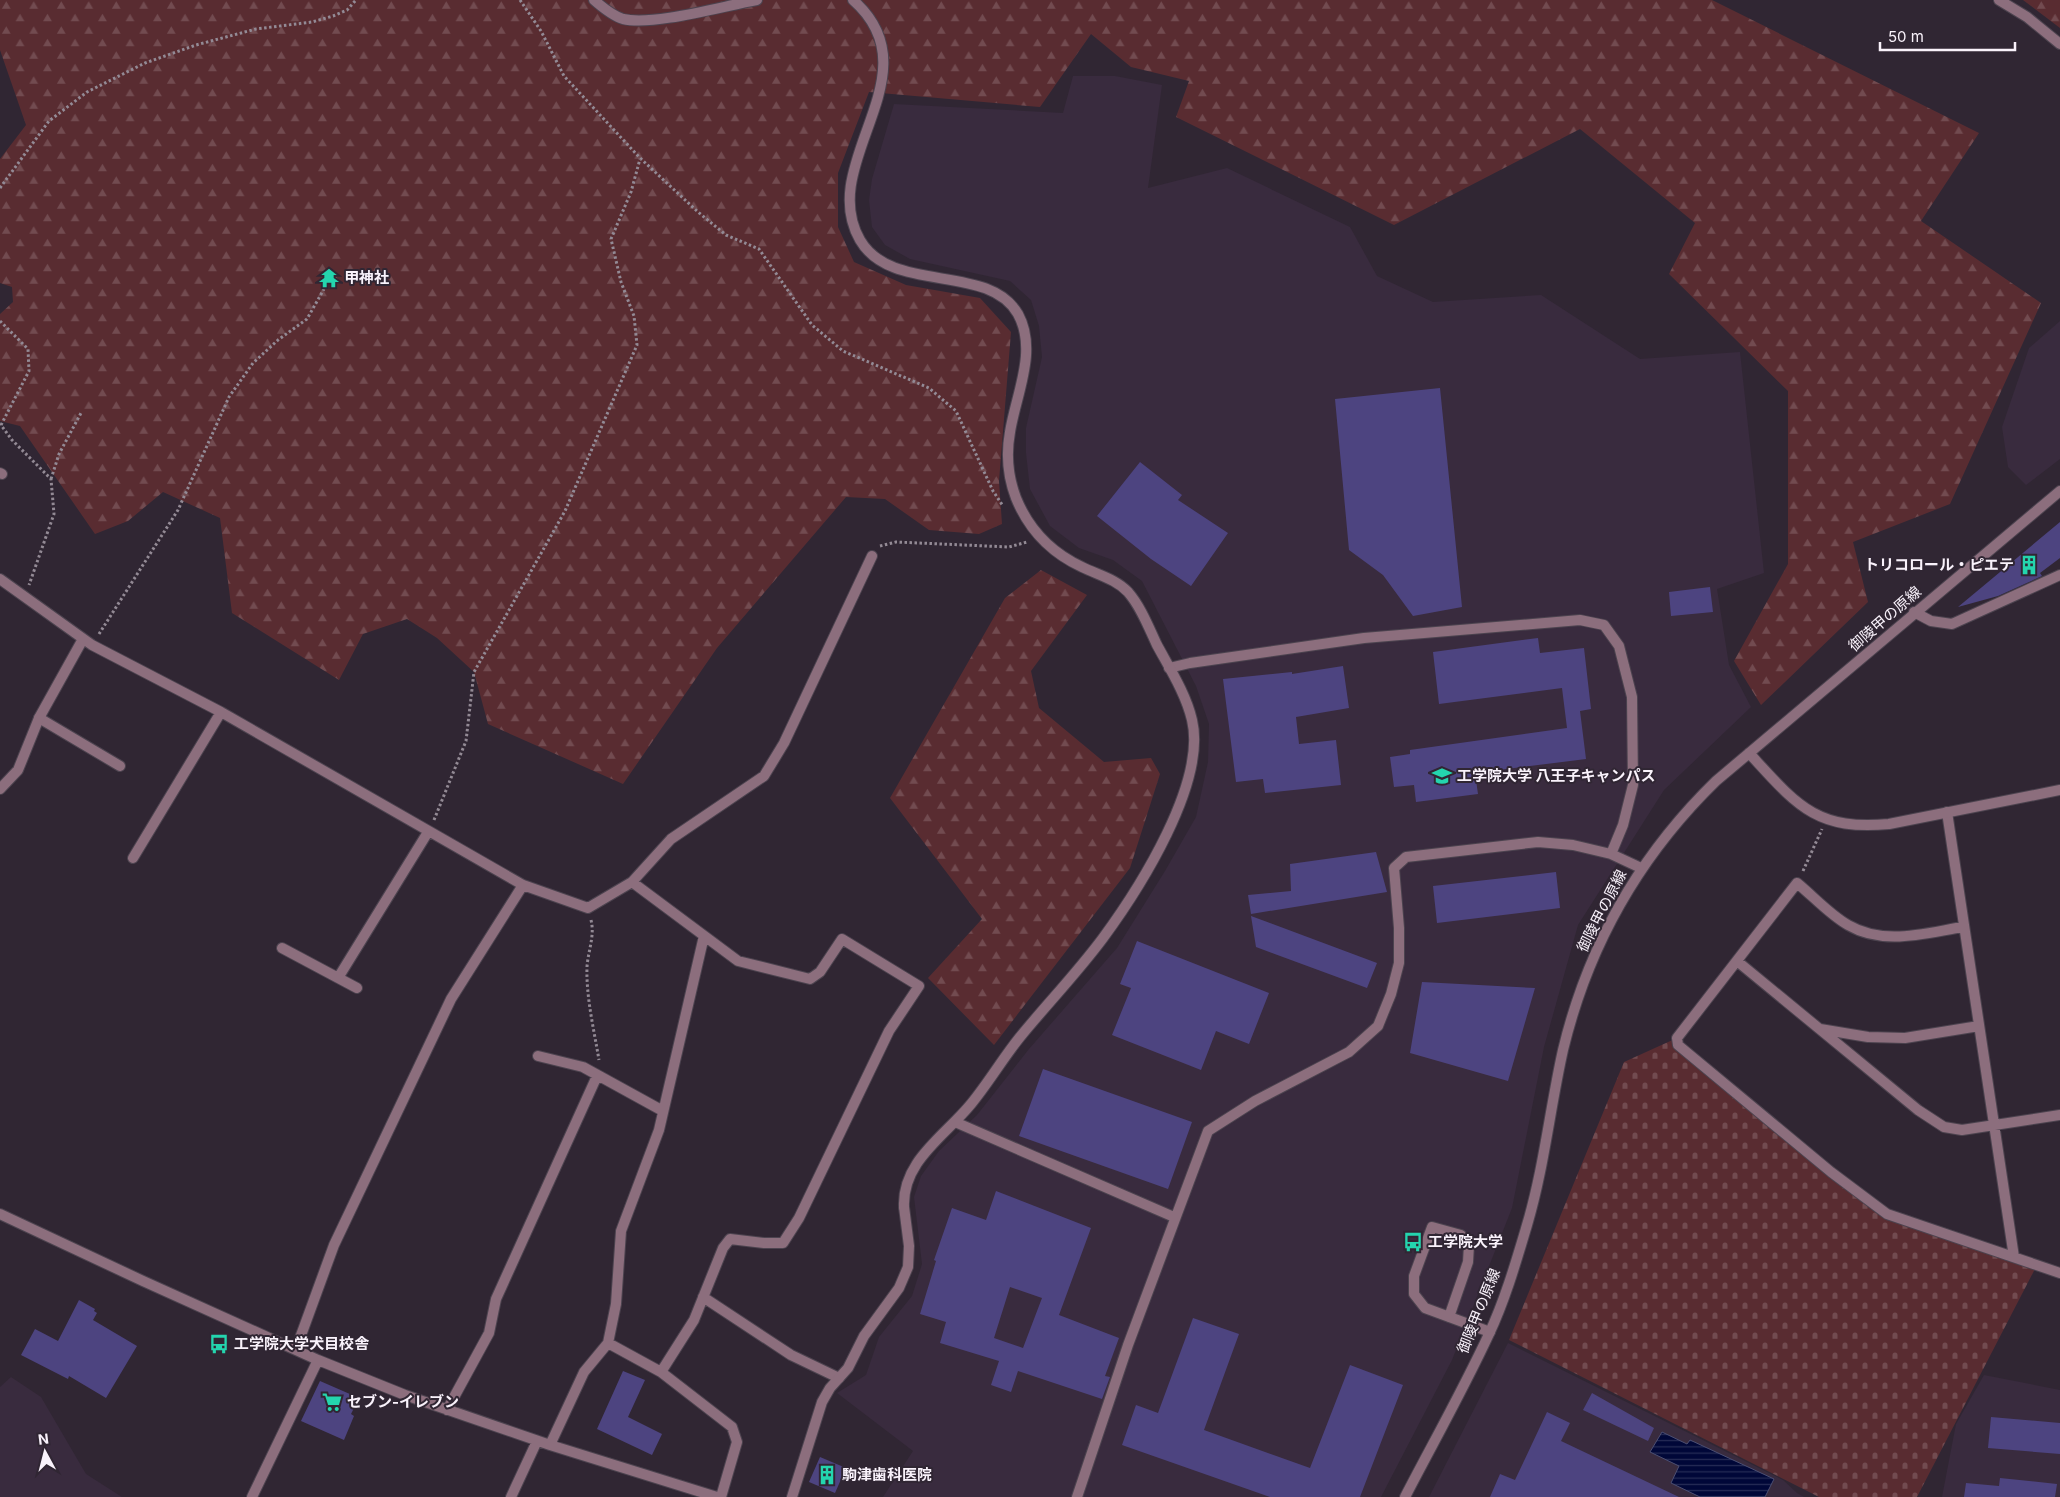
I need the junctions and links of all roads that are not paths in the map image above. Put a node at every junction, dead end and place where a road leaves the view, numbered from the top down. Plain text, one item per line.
1 (594, 0) edge
2 (757, 0) edge
3 (853, 0) edge
4 (1999, 0) edge
5 (2060, 44) edge
6 (2060, 491) edge
7 (872, 556) road end
8 (2060, 574) edge
9 (0, 579) edge
10 (1914, 612) junction
11 (83, 639) junction
12 (1169, 668) junction
13 (221, 712) junction
14 (39, 718) junction
15 (1749, 753) junction
16 (120, 766) dead end
17 (0, 789) edge
18 (2060, 790) edge
19 (1947, 812) junction
20 (428, 832) junction
21 (1610, 854) junction
22 (133, 858) dead end
23 (1641, 868) junction
24 (632, 882) junction
25 (523, 885) junction
26 (1963, 927) junction
27 (704, 936) junction
28 (282, 948) dead end
29 (1737, 962) junction
30 (338, 978) junction
31 (357, 988) dead end
32 (1978, 1026) junction
33 (1820, 1029) junction
34 (538, 1056) dead end
35 (597, 1076) junction
36 (663, 1110) junction
37 (2060, 1115) edge
38 (955, 1122) junction
39 (1995, 1125) junction
40 (0, 1214) edge
41 (1174, 1217) junction
42 (2014, 1257) junction
43 (2060, 1273) edge
44 (703, 1297) junction
45 (1449, 1317) junction
46 (1490, 1332) junction
47 (608, 1344) junction
48 (296, 1349) junction
49 (318, 1360) junction
50 (661, 1372) junction
51 (839, 1378) junction
52 (447, 1410) junction
53 (537, 1441) junction
54 (550, 1445) junction
55 (252, 1497) edge
56 (511, 1497) edge
57 (717, 1497) edge
58 (721, 1497) edge
59 (792, 1497) edge
60 (1077, 1497) edge
61 (1405, 1497) edge

1 - 2 street
3 - 12 street
4 - 5 street
6 - 10 street, 御陵甲の原線
7 - 24 street
8 - 10 street
9 - 11 street
10 - 15 street, 御陵甲の原線
11 - 13 street
11 - 14 street
12 - 21 street
12 - 38 street
13 - 20 street
13 - 22 street
14 - 16 street
14 - 17 street
15 - 19 street
15 - 23 street, 御陵甲の原線
18 - 19 street
19 - 26 street
20 - 25 street
20 - 30 street
21 - 23 street
21 - 41 street
23 - 46 street, 御陵甲の原線
24 - 25 street
24 - 27 street
25 - 48 street
26 - 29 street
26 - 32 street
27 - 36 street
27 - 44 street
28 - 30 street
29 - 33 street
29 - 42 street
30 - 31 street
32 - 33 street
32 - 39 street
33 - 39 street
34 - 35 street
35 - 36 street
35 - 52 street
36 - 47 street
37 - 39 street
38 - 41 street
38 - 51 street
39 - 42 street
40 - 48 street
41 - 60 street
42 - 43 street
44 - 50 street
44 - 51 street
45 - 45 street
45 - 46 street
46 - 61 street, 御陵甲の原線
47 - 50 street
47 - 54 street
48 - 49 street
49 - 52 street
49 - 55 street
50 - 58 street
51 - 59 street
52 - 53 street
53 - 54 street
53 - 56 street
54 - 57 street

